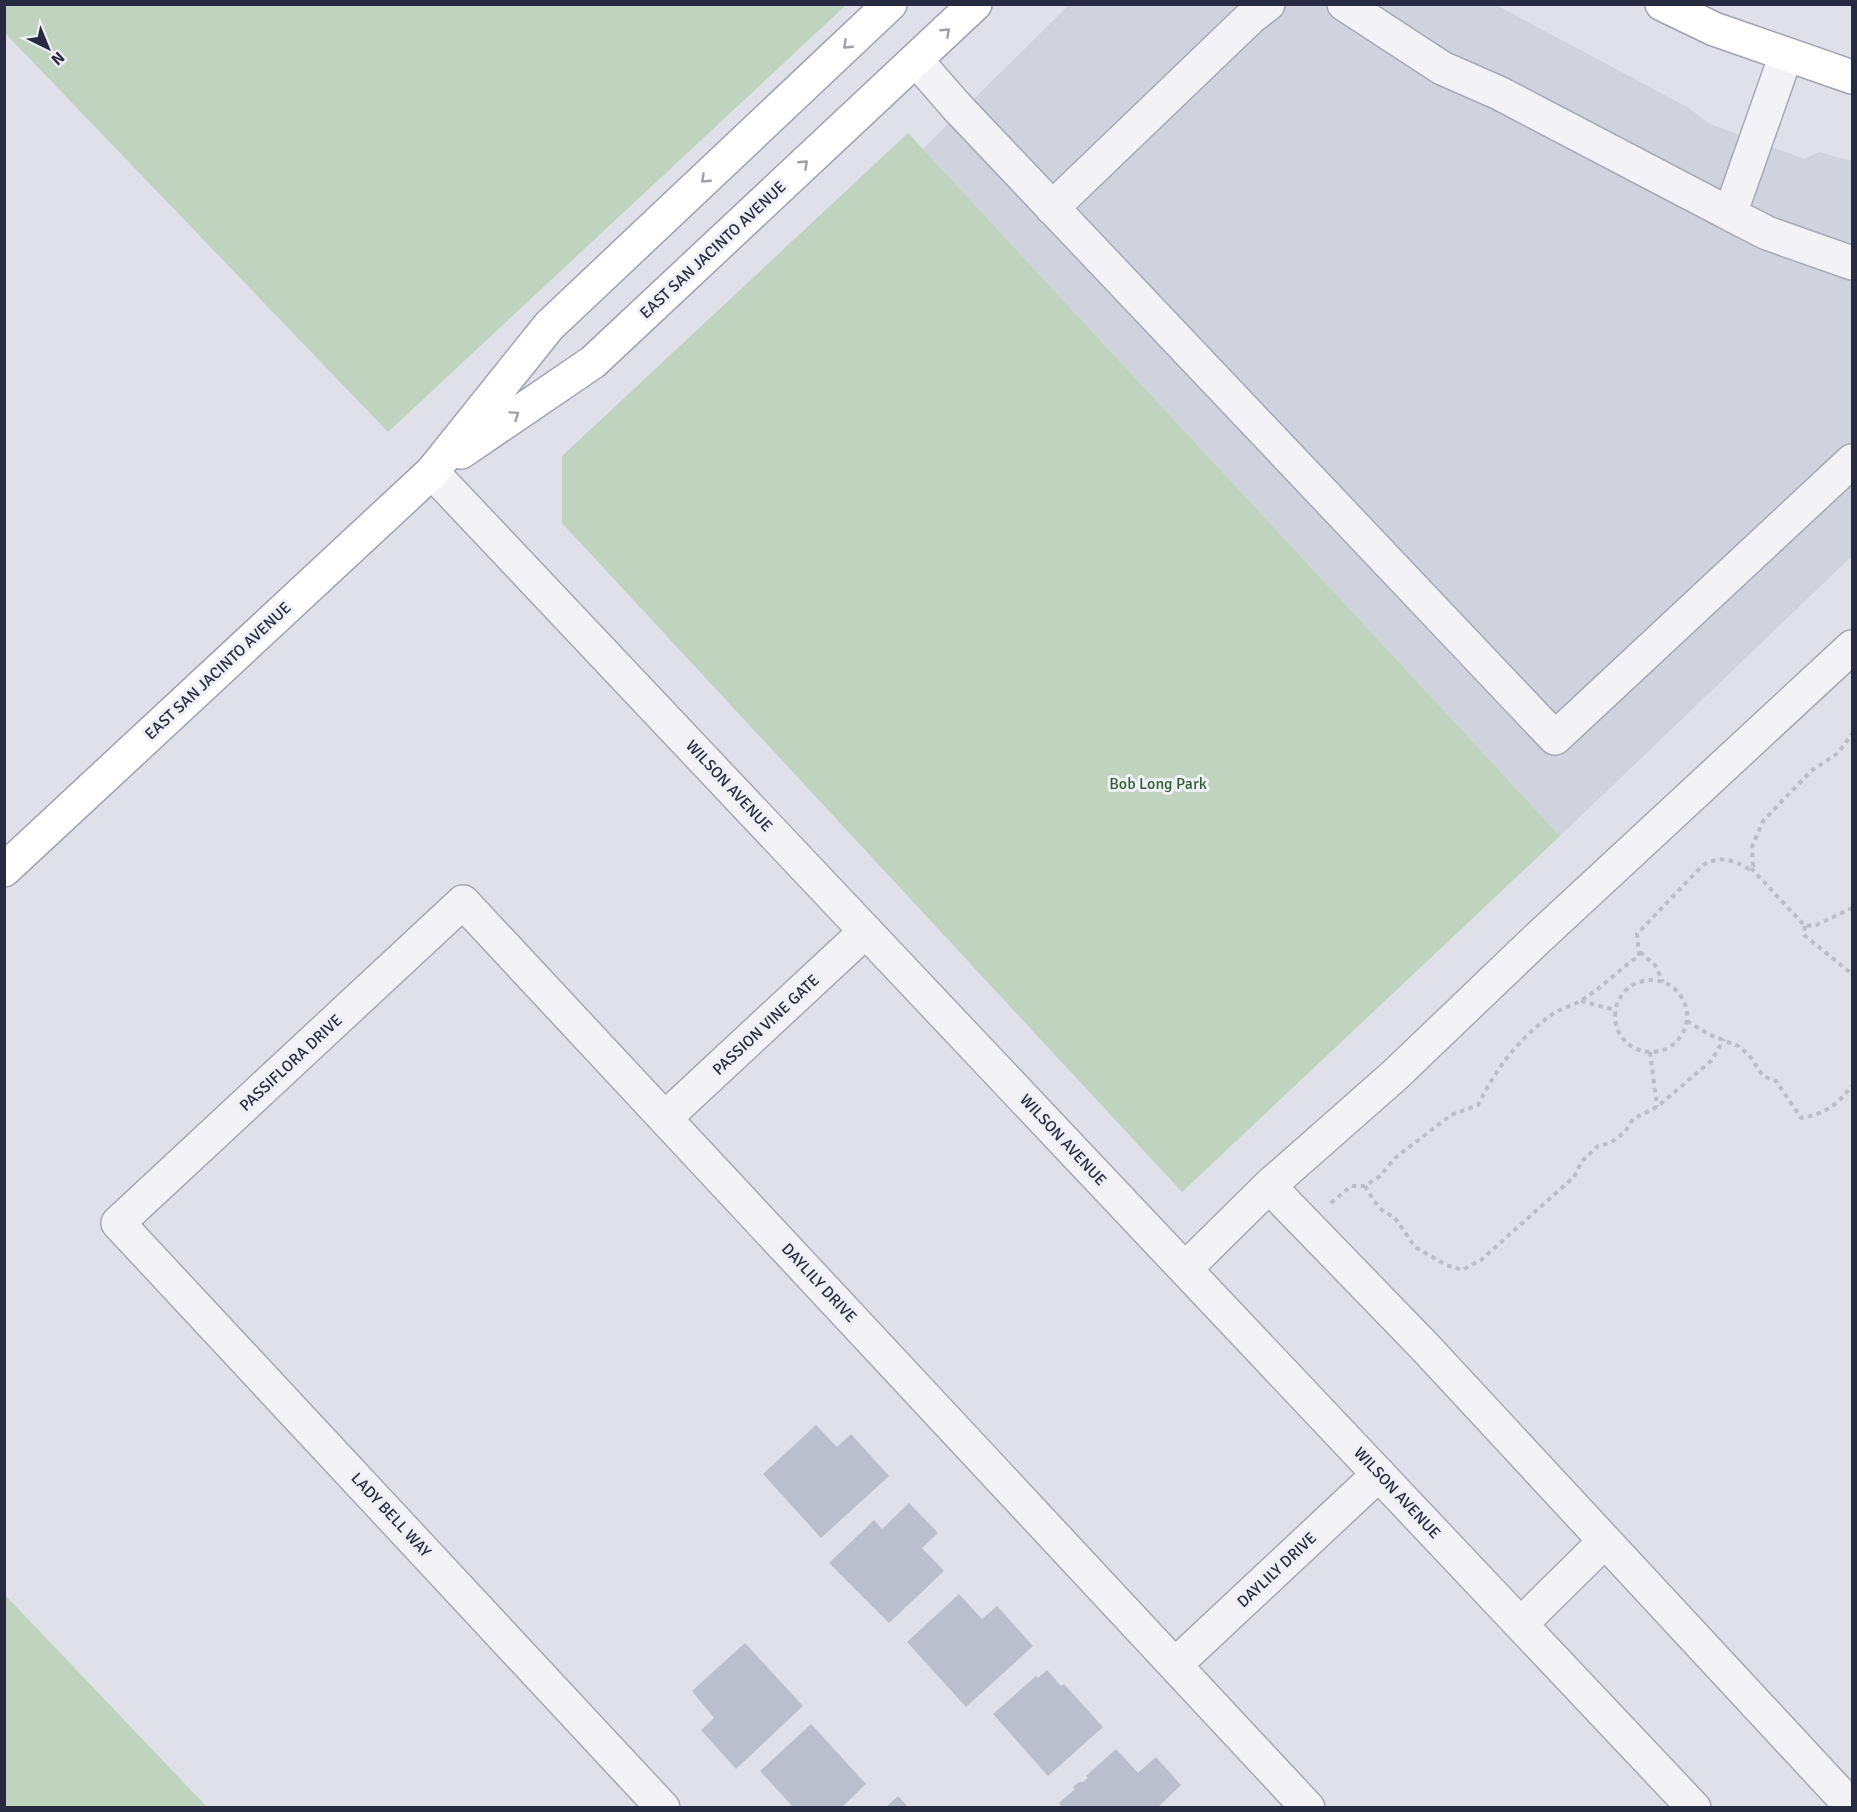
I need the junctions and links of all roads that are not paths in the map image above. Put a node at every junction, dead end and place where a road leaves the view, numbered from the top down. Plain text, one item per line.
1 (890, 4) edge
2 (975, 4) edge
3 (1268, 4) edge
4 (1344, 4) edge
5 (1662, 4) edge
6 (1786, 55) junction
7 (916, 60) junction
8 (1852, 77) edge
9 (1052, 208) junction
10 (1730, 214) junction
11 (1852, 263) edge
12 (1852, 461) edge
13 (432, 472) junction
14 (1852, 647) edge
15 (4, 870) edge
16 (463, 902) joint
17 (866, 931) junction
18 (665, 1118) junction
19 (1269, 1186) junction
20 (118, 1223) joint
21 (1185, 1269) junction
22 (1379, 1474) junction
23 (1605, 1541) junction
24 (1521, 1624) junction
25 (1175, 1665) junction
26 (1852, 1807) edge
27 (663, 1808) edge
28 (1308, 1808) edge
29 (1694, 1808) edge

1 -> 13 main road, EAST SAN JACINTO AVENUE
7 -> 2 main road, EAST SAN JACINTO AVENUE
3 - 9 street
4 - 10 street
5 - 6 main road
6 - 8 main road
6 - 10 street
7 - 9 street
13 -> 7 main road, EAST SAN JACINTO AVENUE
9 - 12 street
10 - 11 street
13 - 15 main road, EAST SAN JACINTO AVENUE
13 - 17 street, WILSON AVENUE
14 - 19 street
16 - 18 street, DAYLILY DRIVE
16 - 20 street, PASSIFLORA DRIVE
17 - 18 street, PASSION VINE GATE
17 - 21 street, WILSON AVENUE
18 - 25 street, DAYLILY DRIVE
19 - 21 street
19 - 23 street
20 - 27 street, LADY BELL WAY
21 - 22 street, WILSON AVENUE
22 - 24 street, WILSON AVENUE
22 - 25 street, DAYLILY DRIVE
23 - 24 street
23 - 26 street
24 - 29 street, WILSON AVENUE
25 - 28 street, DAYLILY DRIVE

